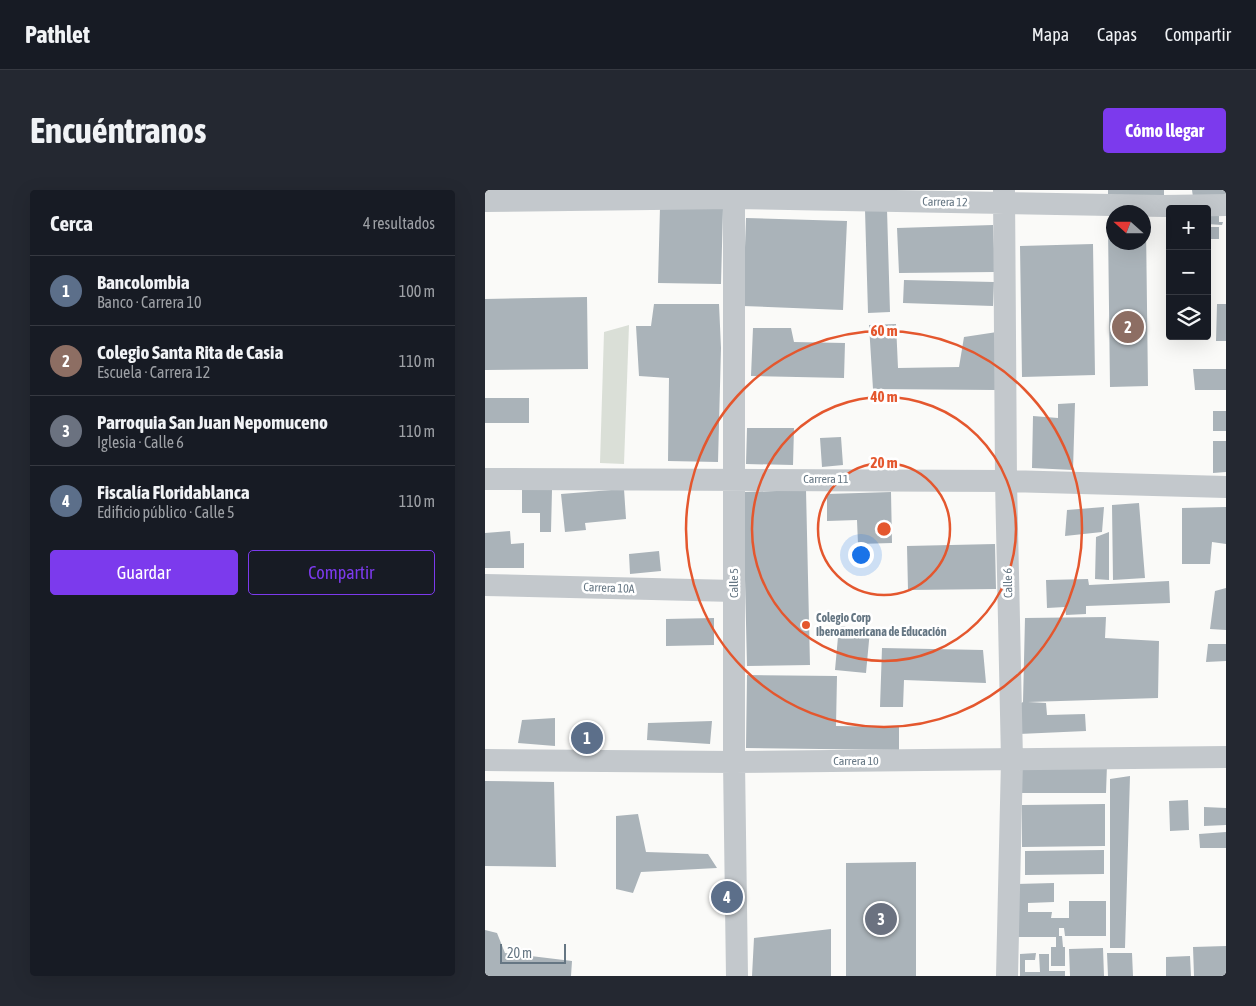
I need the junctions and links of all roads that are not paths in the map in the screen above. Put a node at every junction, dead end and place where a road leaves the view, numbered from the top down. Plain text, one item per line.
1 (734, 194) edge
2 (1004, 196) edge
3 (485, 201) edge
4 (1226, 205) edge
5 (485, 478) edge
6 (734, 479) junction
7 (1006, 480) junction
8 (1226, 487) edge
9 (485, 585) edge
10 (734, 592) junction
11 (1226, 757) edge
12 (485, 760) edge
13 (1012, 760) junction
14 (734, 762) junction
15 (737, 976) edge
16 (1007, 976) edge

1 - 2 street, Carrera 12
1 - 3 street, Carrera 12
1 - 6 street, Calle 5
2 - 4 street, Carrera 12
2 - 7 street, Calle 6
5 - 6 street, Carrera 11
6 - 7 street, Carrera 11
6 - 10 street, Calle 5
7 - 8 street, Carrera 11
7 - 13 street, Calle 6
9 - 10 street, Carrera 10A
10 - 14 street, Calle 5
11 - 13 street, Carrera 10
12 - 14 street, Carrera 10
13 - 14 street, Carrera 10
13 - 16 street, Calle 6
14 - 15 street, Calle 5

